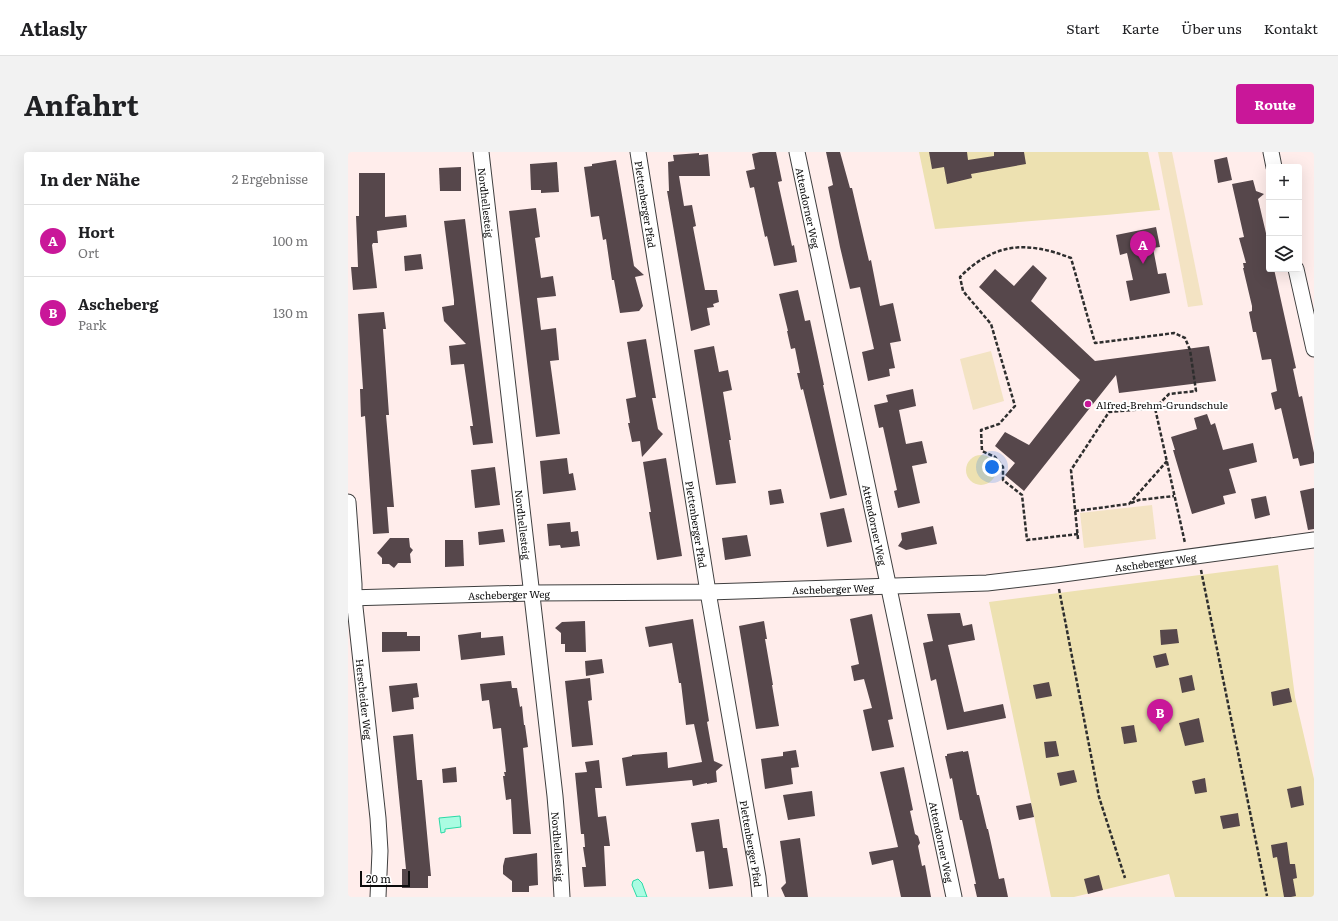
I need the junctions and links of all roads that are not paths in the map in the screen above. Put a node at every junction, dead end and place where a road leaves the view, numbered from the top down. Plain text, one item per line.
1 (480, 152) edge
2 (638, 152) edge
3 (797, 152) edge
4 (1271, 152) edge
5 (1273, 164) edge
6 (1297, 272) edge
7 (1314, 350) edge
8 (348, 502) edge
9 (1314, 540) edge
10 (888, 586) junction
11 (708, 592) junction
12 (532, 593) junction
13 (351, 598) edge
14 (378, 897) edge
15 (562, 897) edge
16 (760, 897) edge
17 (954, 897) edge

1 - 12 street, Nordhellesteig
2 - 11 street, Plettenberger Pfad
3 - 10 street, Attendorner Weg
4 - 5 street
6 - 7 street
8 - 13 street, Herscheider Weg
9 - 10 street, Ascheberger Weg
10 - 11 street, Ascheberger Weg
10 - 17 street, Attendorner Weg
11 - 12 street, Ascheberger Weg
11 - 16 street, Plettenberger Pfad
12 - 13 street, Ascheberger Weg
12 - 15 street, Nordhellesteig
13 - 14 street, Herscheider Weg

